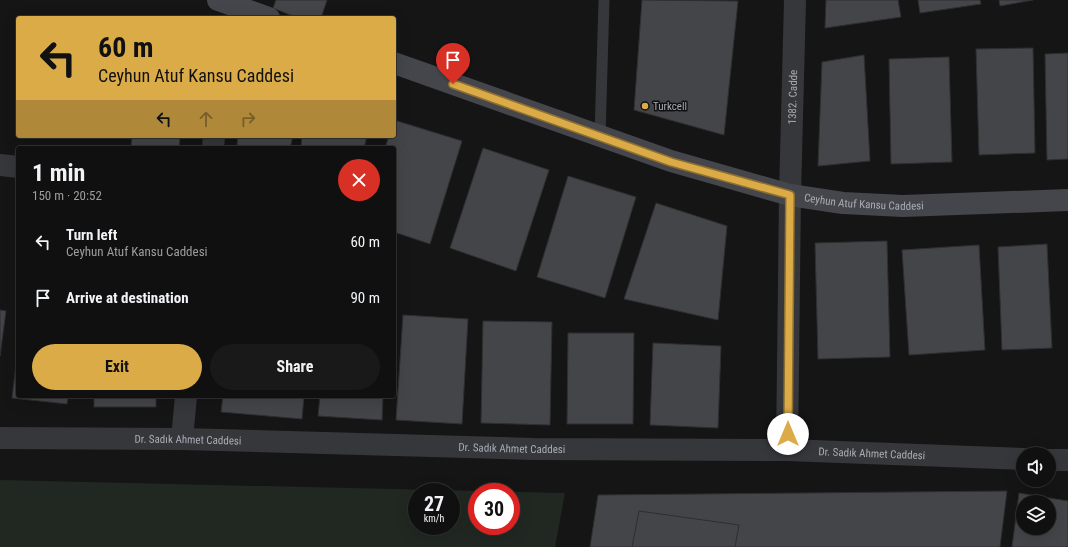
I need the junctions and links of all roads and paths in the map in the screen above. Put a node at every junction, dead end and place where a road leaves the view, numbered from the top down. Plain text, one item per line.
1 (604, 0) edge
2 (795, 0) edge
3 (227, 8) edge
4 (261, 16) edge
5 (396, 64) edge
6 (600, 136) junction
7 (0, 166) edge
8 (16, 167) edge
9 (790, 195) junction
10 (1068, 200) edge
11 (186, 398) edge
12 (0, 438) edge
13 (182, 438) junction
14 (787, 450) junction
15 (1016, 459) edge
16 (1056, 460) edge
17 (1068, 460) edge

1 - 6 lane
2 - 9 street, 1382. Cadde
3 - 4 main road
5 - 6 main road, Ceyhun Atuf Kansu Caddesi
6 - 9 main road, Ceyhun Atuf Kansu Caddesi
7 - 8 street
9 - 10 main road, Ceyhun Atuf Kansu Caddesi
9 - 14 street, 1382. Cadde
11 - 13 street
12 - 13 street, Dr. Sadık Ahmet Caddesi
13 - 14 street, Dr. Sadık Ahmet Caddesi
14 - 15 street, Dr. Sadık Ahmet Caddesi
16 - 17 street

